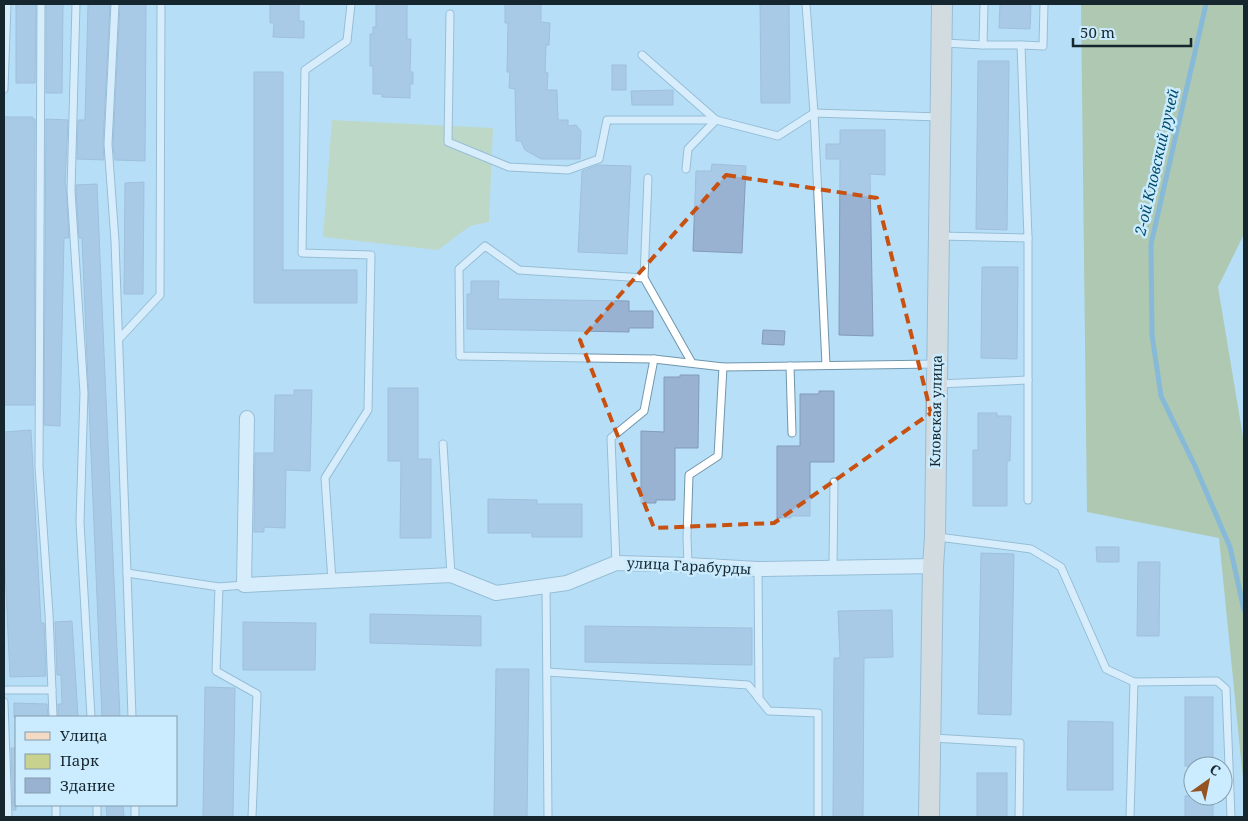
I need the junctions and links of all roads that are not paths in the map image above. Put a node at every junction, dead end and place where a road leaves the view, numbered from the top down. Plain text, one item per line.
1 (8, 4) edge
2 (41, 4) edge
3 (76, 4) edge
4 (115, 4) edge
5 (161, 4) edge
6 (351, 4) edge
7 (806, 4) edge
8 (942, 4) edge
9 (984, 4) edge
10 (1044, 4) edge
11 (450, 14) dead end
12 (942, 43) junction
13 (983, 45) junction
14 (1021, 45) junction
15 (642, 55) dead end
16 (4, 89) edge
17 (814, 112) junction
18 (940, 117) junction
19 (716, 120) junction
20 (686, 169) dead end
21 (648, 178) dead end
22 (938, 236) junction
23 (1028, 238) junction
24 (644, 278) junction
25 (119, 339) junction
26 (654, 359) junction
27 (692, 364) junction
28 (936, 364) junction
29 (826, 365) junction
30 (790, 366) junction
31 (723, 367) junction
32 (1028, 380) junction
33 (936, 384) junction
34 (247, 418) dead end
35 (792, 433) dead end
36 (443, 444) dead end
37 (834, 482) dead end
38 (1028, 500) dead end
39 (935, 537) junction
40 (616, 563) junction
41 (688, 565) junction
42 (933, 566) junction
43 (833, 568) junction
44 (758, 569) junction
45 (127, 573) junction
46 (451, 575) junction
47 (332, 581) junction
48 (244, 585) junction
49 (546, 586) junction
50 (219, 587) junction
51 (547, 672) junction
52 (1134, 682) junction
53 (4, 690) edge
54 (52, 690) junction
55 (759, 698) junction
56 (4, 702) edge
57 (53, 716) edge
58 (92, 716) edge
59 (132, 716) edge
60 (930, 738) junction
61 (8, 817) edge
62 (252, 817) edge
63 (548, 817) edge
64 (818, 817) edge
65 (929, 817) edge
66 (1019, 817) edge
67 (1130, 817) edge
68 (1231, 817) edge

1 - 16 lane
2 - 54 lane
3 - 58 lane
4 - 25 lane
5 - 25 lane
6 - 47 lane
7 - 17 lane
8 - 12 street, Кловская улица
9 - 13 lane
10 - 14 lane
11 - 19 lane
12 - 13 lane
12 - 18 street, Кловская улица
13 - 14 lane
14 - 23 lane
15 - 19 lane
17 - 18 lane
17 - 19 lane
17 - 29 lane
18 - 22 street, Кловская улица
19 - 20 lane
21 - 24 lane
22 - 23 lane
22 - 28 street, Кловская улица
23 - 32 lane
24 - 26 lane
24 - 27 lane
25 - 45 lane
26 - 27 lane
26 - 40 lane
27 - 31 lane
28 - 29 lane
28 - 33 street, Кловская улица
29 - 30 lane
30 - 31 lane
30 - 35 lane
31 - 41 lane
32 - 33 lane
32 - 38 lane
33 - 39 street, Кловская улица
34 - 48 street
36 - 46 lane
37 - 43 lane
39 - 42 street, Кловская улица
39 - 52 lane
40 - 41 street, улица Гарабурды
40 - 49 street, улица Гарабурды
41 - 44 street, улица Гарабурды
42 - 43 street, улица Гарабурды
42 - 60 street, Кловская улица
43 - 44 street, улица Гарабурды
44 - 55 lane
45 - 50 lane
45 - 59 lane
46 - 47 street, улица Гарабурды
46 - 49 street, улица Гарабурды
47 - 48 street, улица Гарабурды
48 - 50 lane
49 - 51 lane
50 - 62 lane
51 - 55 lane
51 - 63 lane
52 - 67 lane
52 - 68 lane
53 - 54 lane
54 - 57 lane
55 - 64 lane
56 - 61 lane
60 - 65 street, Кловская улица
60 - 66 lane

